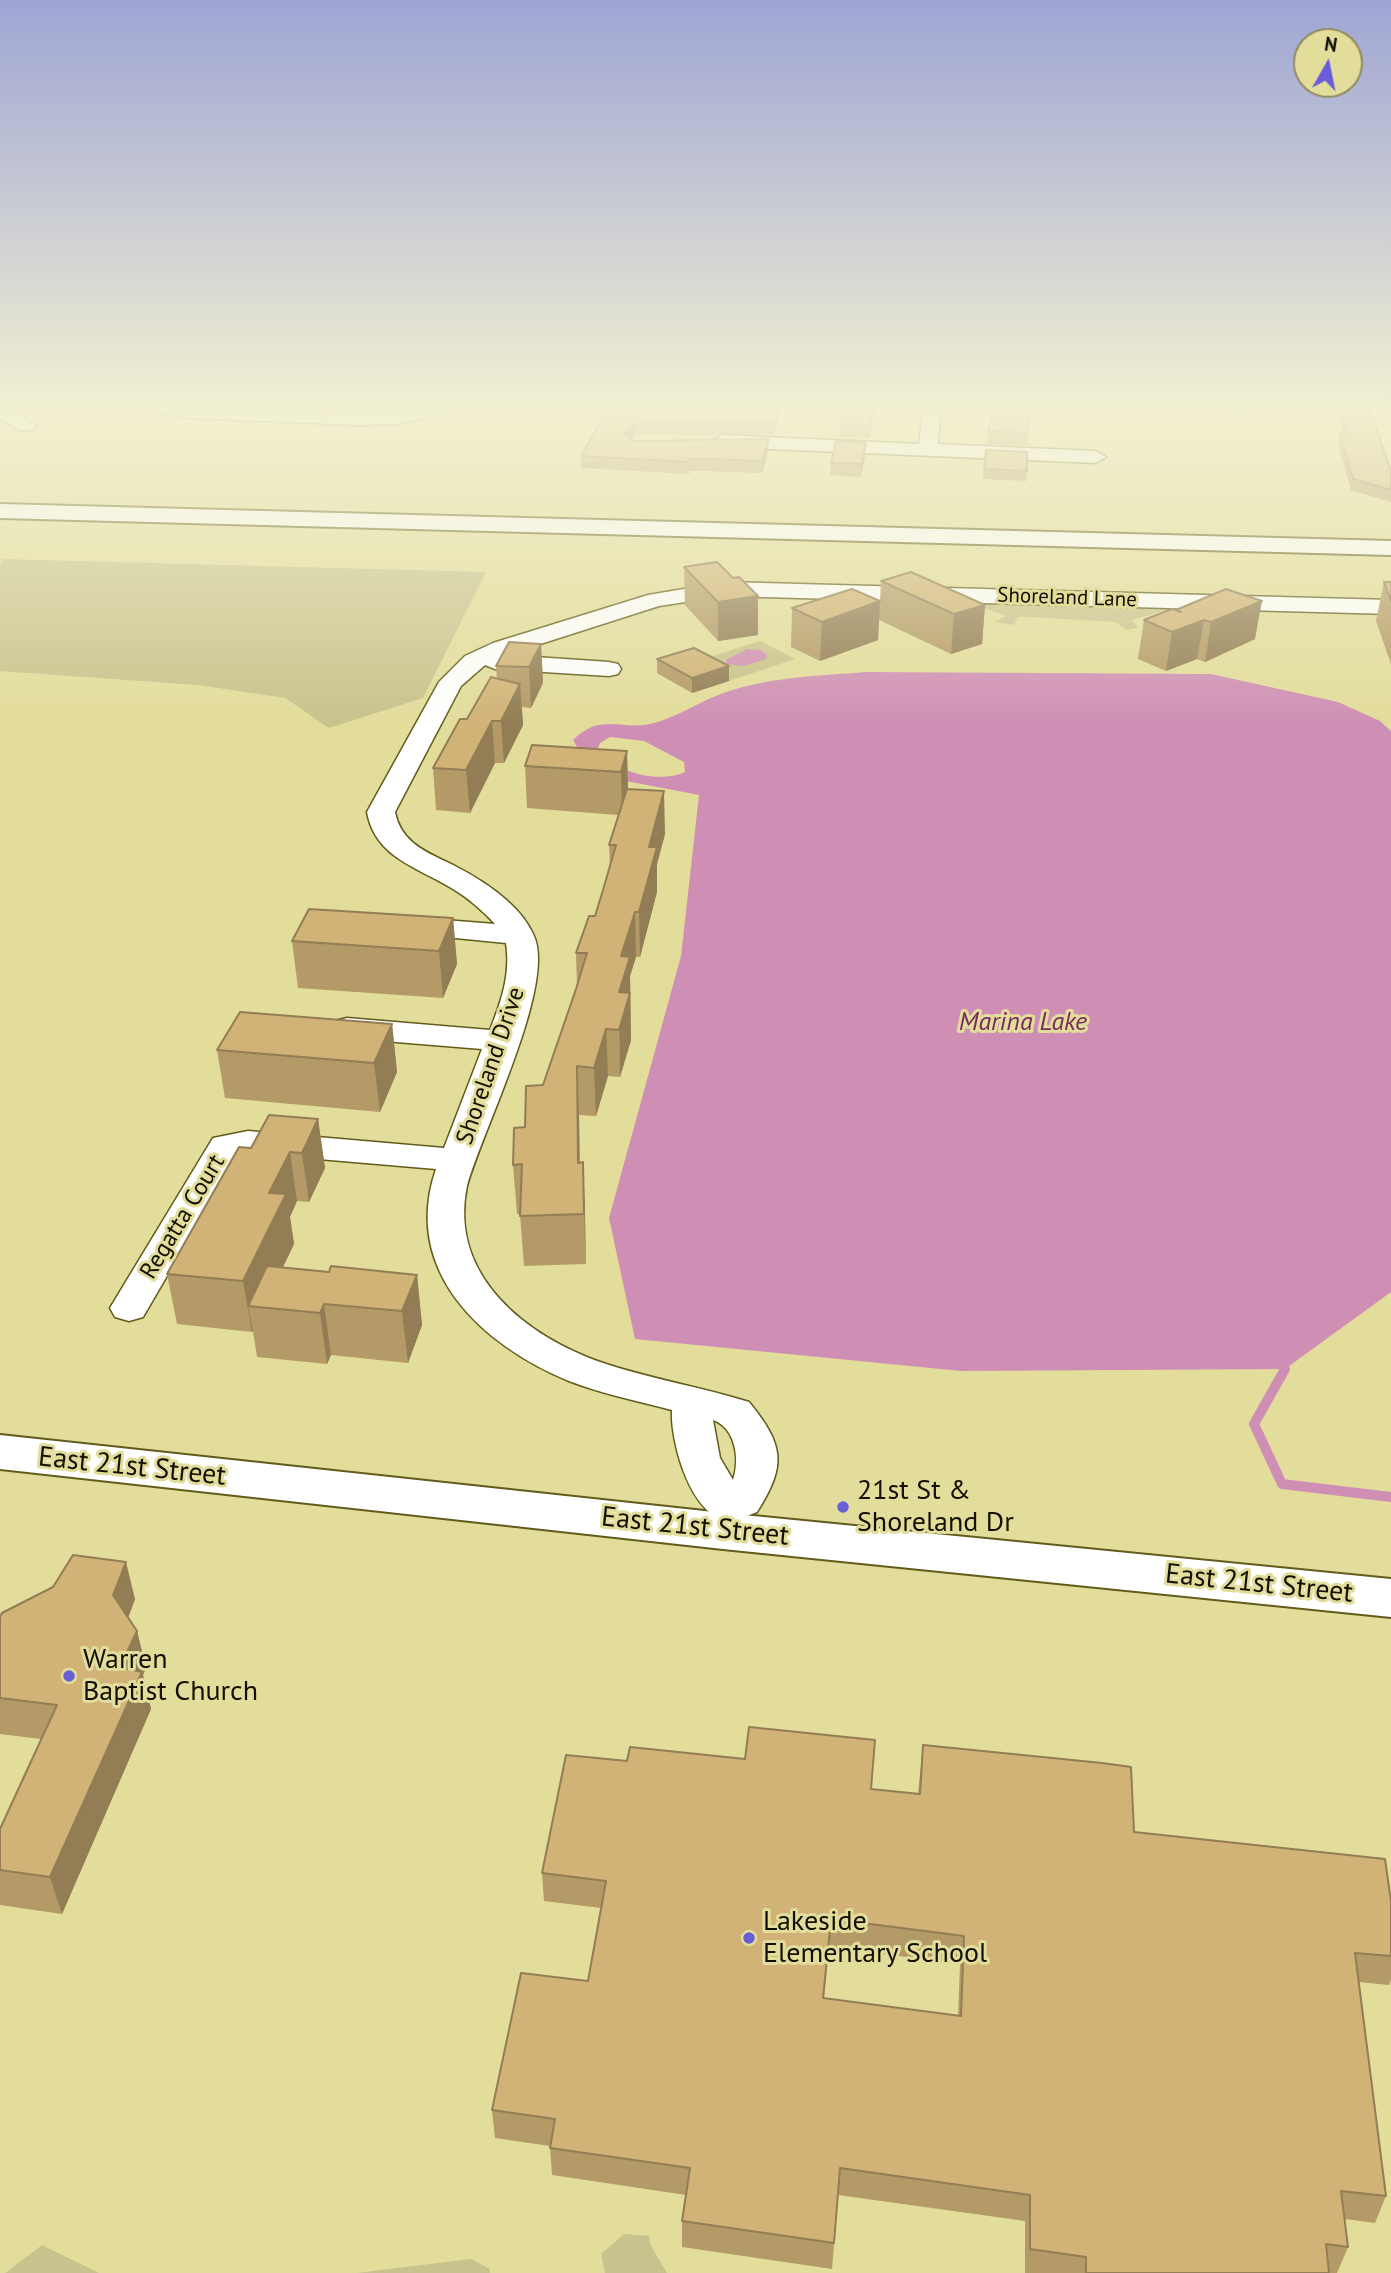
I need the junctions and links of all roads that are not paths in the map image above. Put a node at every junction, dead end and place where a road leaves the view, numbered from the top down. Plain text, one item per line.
1 (166, 513) edge
2 (0, 531) edge
3 (1391, 548) edge
4 (1391, 567) edge
5 (1391, 607) edge
6 (474, 661) junction
7 (609, 669) dead end
8 (381, 924) edge
9 (519, 935) junction
10 (311, 1025) edge
11 (502, 1041) junction
12 (458, 1160) junction
13 (129, 1308) dead end
14 (693, 1403) junction
15 (0, 1452) edge
16 (727, 1517) junction
17 (1391, 1598) edge

1 - 3 main road
2 - 4 main road
5 - 6 street, Shoreland Lane
6 - 7 street
6 - 9 street
8 - 9 street
9 - 11 street, Shoreland Drive
10 - 11 street
11 - 12 street, Shoreland Drive
12 - 13 street, Regatta Court
12 - 14 street, Shoreland Drive
14 - 16 street
14 - 16 street, Shoreland Drive
15 - 16 main road, East 21st Street
16 - 17 main road, East 21st Street

